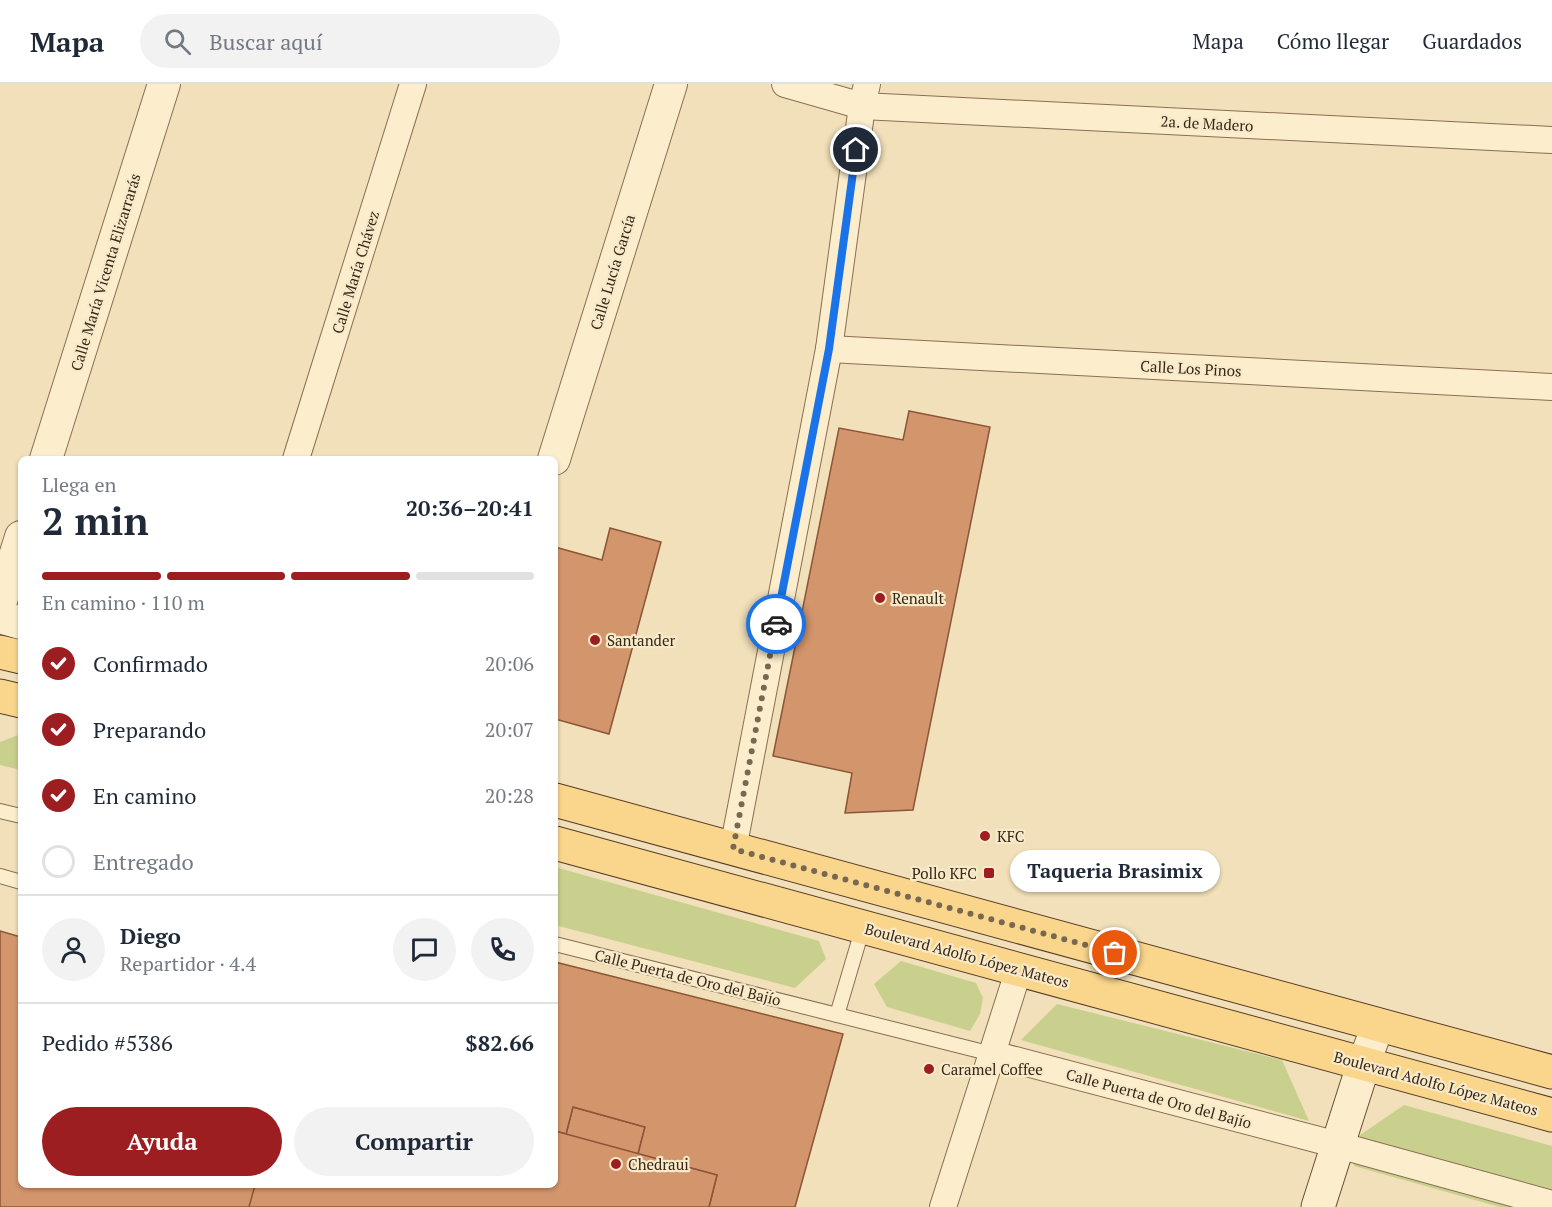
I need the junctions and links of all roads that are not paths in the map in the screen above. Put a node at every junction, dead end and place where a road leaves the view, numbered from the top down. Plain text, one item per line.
1 (164, 84) edge
2 (413, 84) edge
3 (671, 84) edge
4 (785, 84) edge
5 (864, 95) edge
6 (1552, 140) edge
7 (829, 349) junction
8 (1552, 387) edge
9 (47, 456) edge
10 (297, 456) edge
11 (555, 456) edge
12 (18, 547) edge
13 (0, 604) edge
14 (0, 617) edge
15 (18, 622) edge
16 (0, 652) edge
17 (18, 656) edge
18 (0, 696) edge
19 (18, 700) edge
20 (558, 801) edge
21 (0, 811) edge
22 (18, 815) edge
23 (558, 844) edge
24 (733, 849) junction
25 (0, 876) edge
26 (18, 881) edge
27 (863, 927) junction
28 (558, 945) edge
29 (1019, 969) junction
30 (837, 1015) junction
31 (1378, 1025) junction
32 (992, 1054) junction
33 (1364, 1063) junction
34 (1552, 1072) edge
35 (1552, 1115) edge
36 (1338, 1145) junction
37 (1552, 1204) edge
38 (943, 1207) edge
39 (1318, 1207) edge

1 - 9 street, Calle María Vicenta Elizarrarás
2 - 10 street, Calle María Chávez
3 - 11 street, Calle Lucía García
4 - 5 street, 2a. de Madero
5 - 6 street, 2a. de Madero
5 - 7 street
7 - 8 street, Calle Los Pinos
7 - 24 street
12 - 13 street
14 - 15 street
16 - 17 main road
18 - 19 main road
20 - 24 main road
21 - 22 lane
23 - 27 main road, Boulevard Adolfo López Mateos
24 - 31 main road
25 - 26 lane
27 - 29 main road, Boulevard Adolfo López Mateos
27 - 30 lane
28 - 30 lane, Calle Puerta de Oro del Bajío
29 - 32 street
29 - 33 main road, Boulevard Adolfo López Mateos
30 - 32 lane, Calle Puerta de Oro del Bajío
31 - 33 street
31 - 34 main road
32 - 36 street, Calle Puerta de Oro del Bajío
32 - 38 street
33 - 35 main road, Boulevard Adolfo López Mateos
33 - 36 main road
36 - 37 street, Calle Puerta de Oro del Bajío
36 - 39 main road

